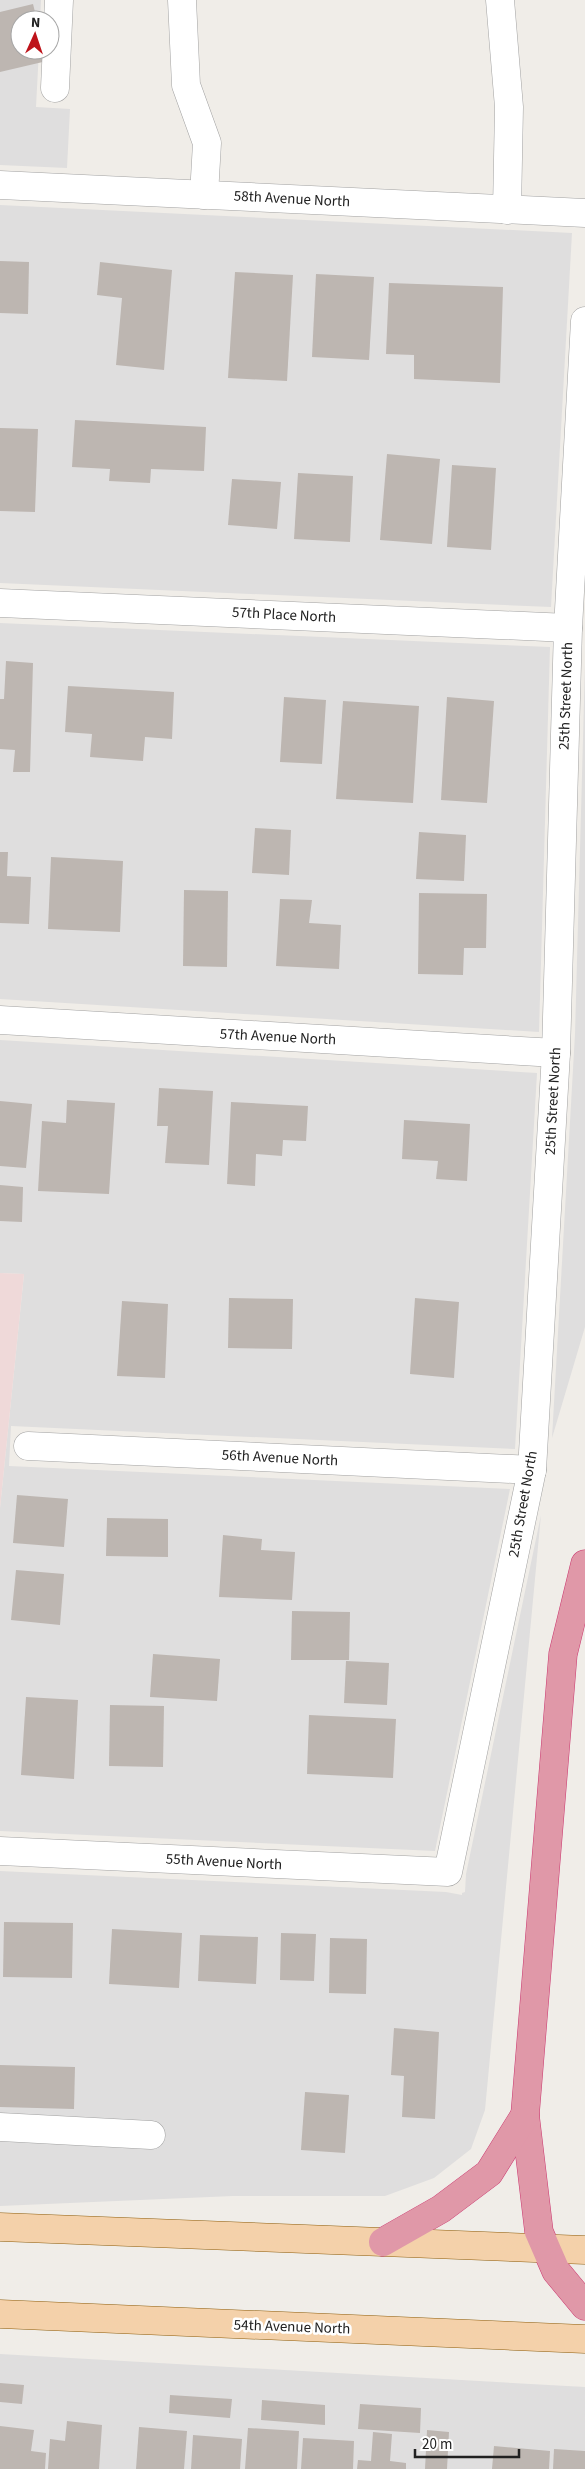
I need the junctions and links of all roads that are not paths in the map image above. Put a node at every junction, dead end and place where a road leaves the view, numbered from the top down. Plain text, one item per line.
1 (59, 0) edge
2 (182, 0) edge
3 (500, 0) edge
4 (55, 88) dead end
5 (0, 185) edge
6 (204, 195) junction
7 (507, 210) junction
8 (585, 213) edge
9 (585, 321) edge
10 (0, 603) edge
11 (568, 628) junction
12 (0, 1020) edge
13 (556, 1054) junction
14 (28, 1446) dead end
15 (532, 1470) junction
16 (585, 1564) edge
17 (0, 1851) edge
18 (448, 1872) joint
19 (526, 2116) junction
20 (0, 2127) edge
21 (151, 2135) dead end
22 (0, 2227) edge
23 (383, 2242) junction
24 (546, 2248) junction
25 (585, 2250) edge
26 (585, 2306) edge
27 (0, 2314) edge
28 (585, 2339) edge

1 - 4 street
2 - 6 street
3 - 7 street
5 - 6 street, 58th Avenue North
6 - 7 street, 58th Avenue North
7 - 8 street, 58th Avenue North
9 - 11 street, 25th Street North
10 - 11 street, 57th Place North
11 - 13 street, 25th Street North
12 - 13 street, 57th Avenue North
13 - 15 street, 25th Street North
14 - 15 street, 56th Avenue North
15 - 18 street, 25th Street North
16 - 19 highway
17 - 18 street, 55th Avenue North
19 - 23 highway
19 - 24 highway
20 - 21 street
22 - 23 main road
23 - 24 main road
24 - 25 main road
24 - 26 highway
27 - 28 main road, 54th Avenue North

